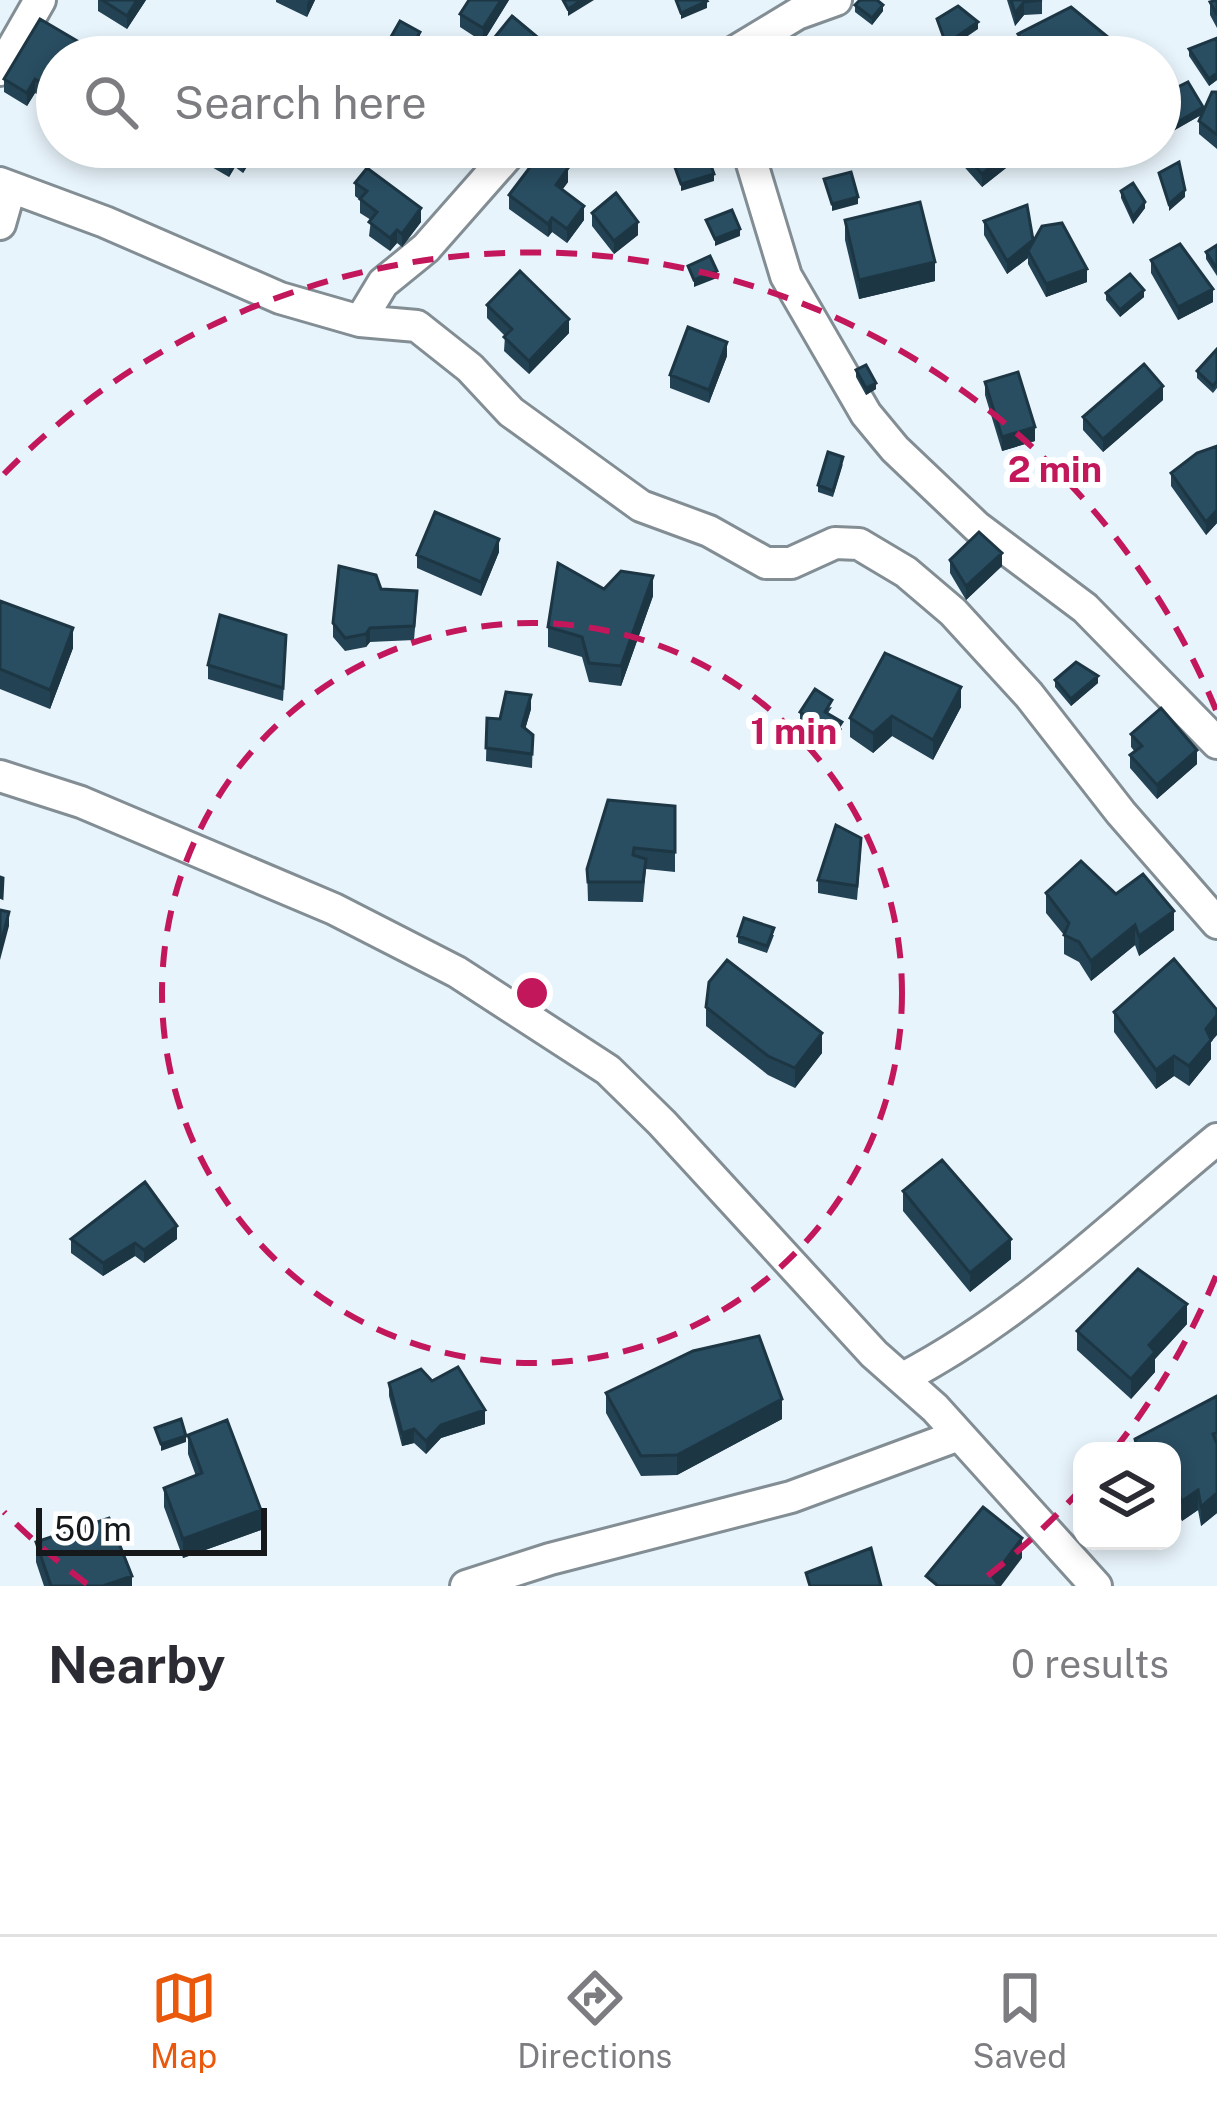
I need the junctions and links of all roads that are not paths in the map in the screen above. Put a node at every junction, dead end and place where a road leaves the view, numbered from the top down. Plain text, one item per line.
1 (40, 0) edge
2 (836, 0) edge
3 (792, 7) edge
4 (754, 36) edge
5 (0, 70) edge
6 (496, 168) edge
7 (753, 168) edge
8 (5, 186) edge
9 (0, 224) edge
10 (360, 321) junction
11 (1217, 743) edge
12 (0, 776) edge
13 (1217, 923) edge
14 (1217, 1139) edge
15 (903, 1378) junction
16 (959, 1435) junction
17 (466, 1586) edge
18 (1096, 1586) edge

1 - 5 street
2 - 3 street
3 - 4 street
6 - 10 street
7 - 11 street
8 - 9 street
8 - 10 street
10 - 13 street
12 - 15 street
14 - 15 street
15 - 16 street
16 - 17 street
16 - 18 street

